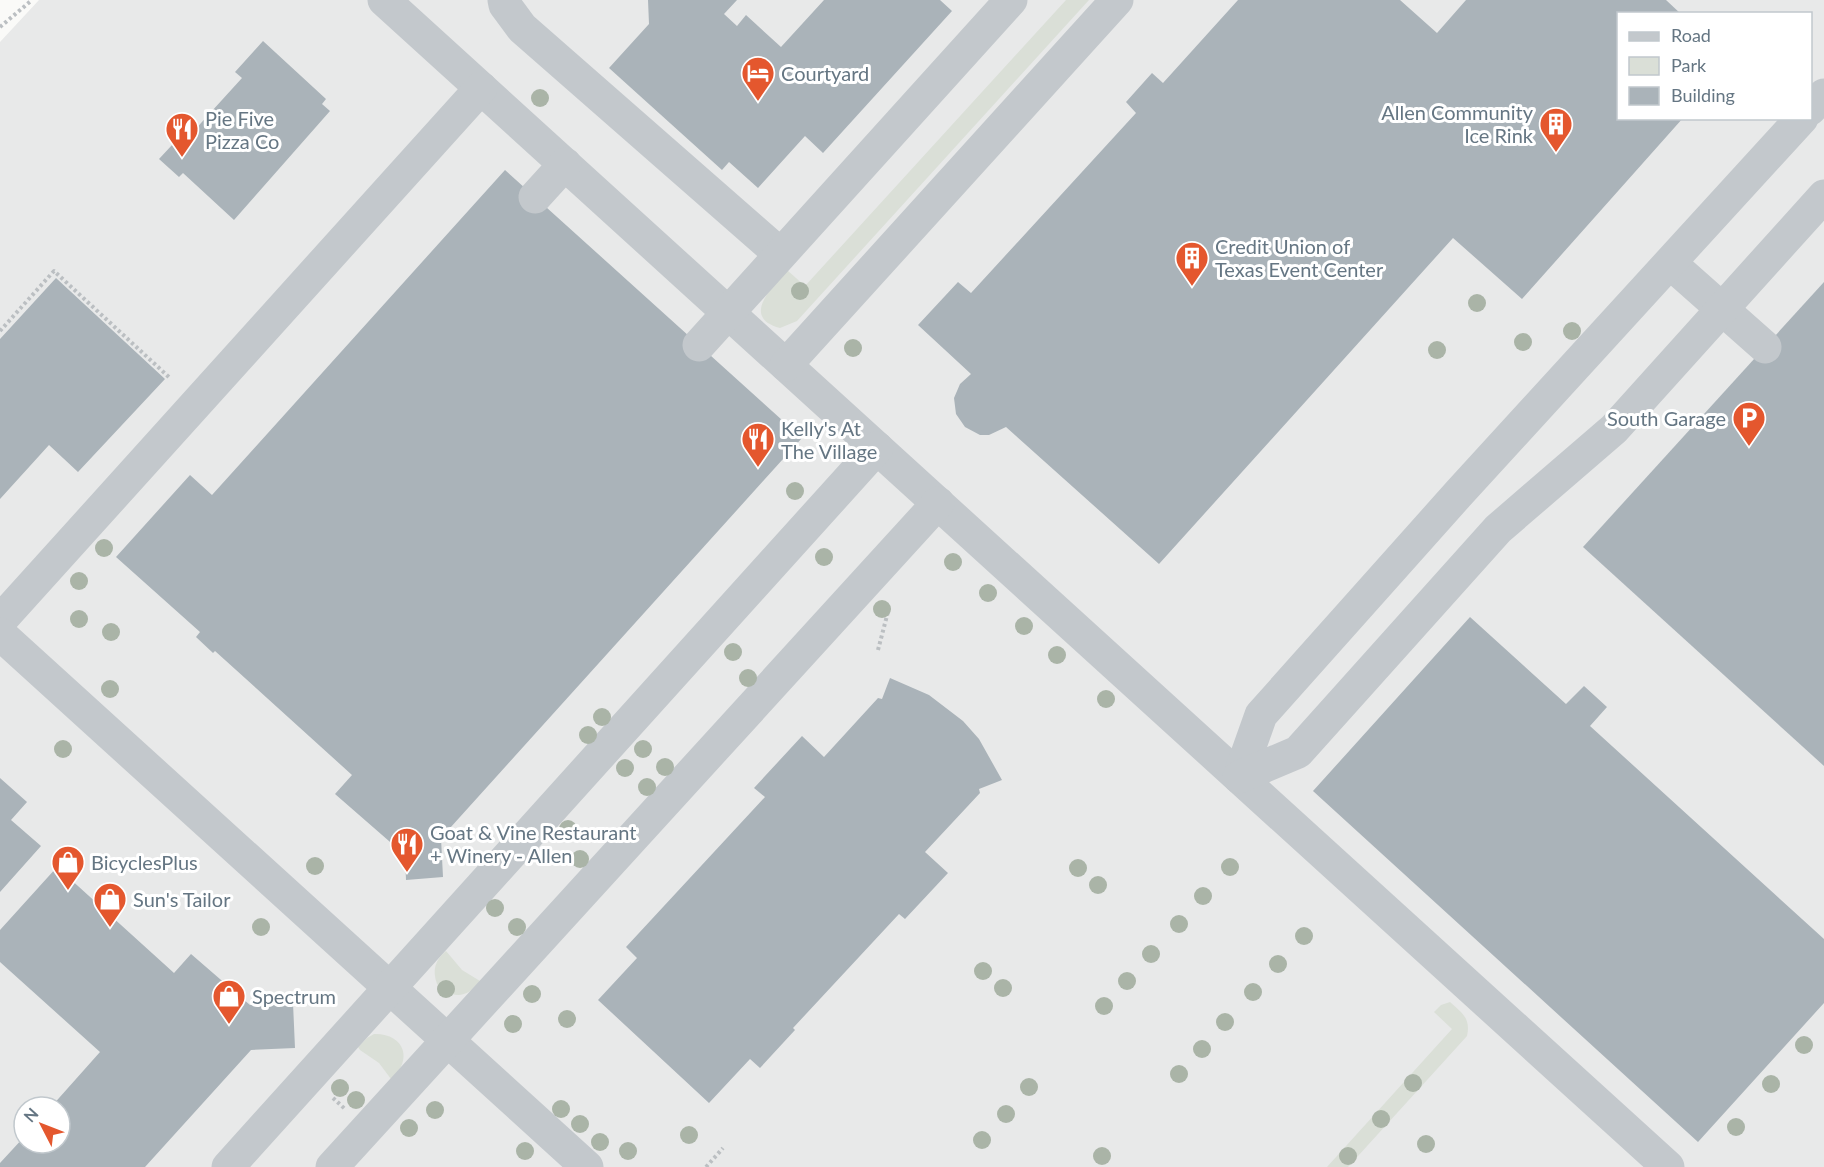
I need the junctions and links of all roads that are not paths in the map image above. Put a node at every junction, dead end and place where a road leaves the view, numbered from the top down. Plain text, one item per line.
1 (384, 0) edge
2 (504, 0) edge
3 (1011, 0) edge
4 (1117, 0) edge
5 (481, 88) junction
6 (1824, 95) edge
7 (1812, 108) edge
8 (1800, 120) edge
9 (565, 164) junction
10 (1824, 196) edge
11 (535, 197) dead end
12 (780, 254) junction
13 (1670, 263) junction
14 (1722, 309) junction
15 (727, 312) junction
16 (699, 345) dead end
17 (1765, 347) dead end
18 (786, 365) junction
19 (877, 448) junction
20 (938, 503) junction
21 (0, 621) edge
22 (0, 634) edge
23 (1239, 777) junction
24 (390, 988) junction
25 (448, 1040) junction
26 (228, 1167) edge
27 (332, 1167) edge
28 (587, 1167) edge
29 (1668, 1167) edge

1 - 5 street
2 - 12 street
3 - 12 street
4 - 18 street
5 - 9 street
5 - 21 street
6 - 7 street
8 - 13 street
9 - 11 street
9 - 15 street
10 - 14 street
12 - 15 street
13 - 14 street
13 - 23 street
14 - 17 street
14 - 23 street
15 - 16 street
15 - 18 street
18 - 19 street
19 - 20 street
19 - 24 street
20 - 23 street
20 - 25 street
22 - 24 street
23 - 29 street
24 - 25 street
24 - 26 street
25 - 27 street
25 - 28 street

